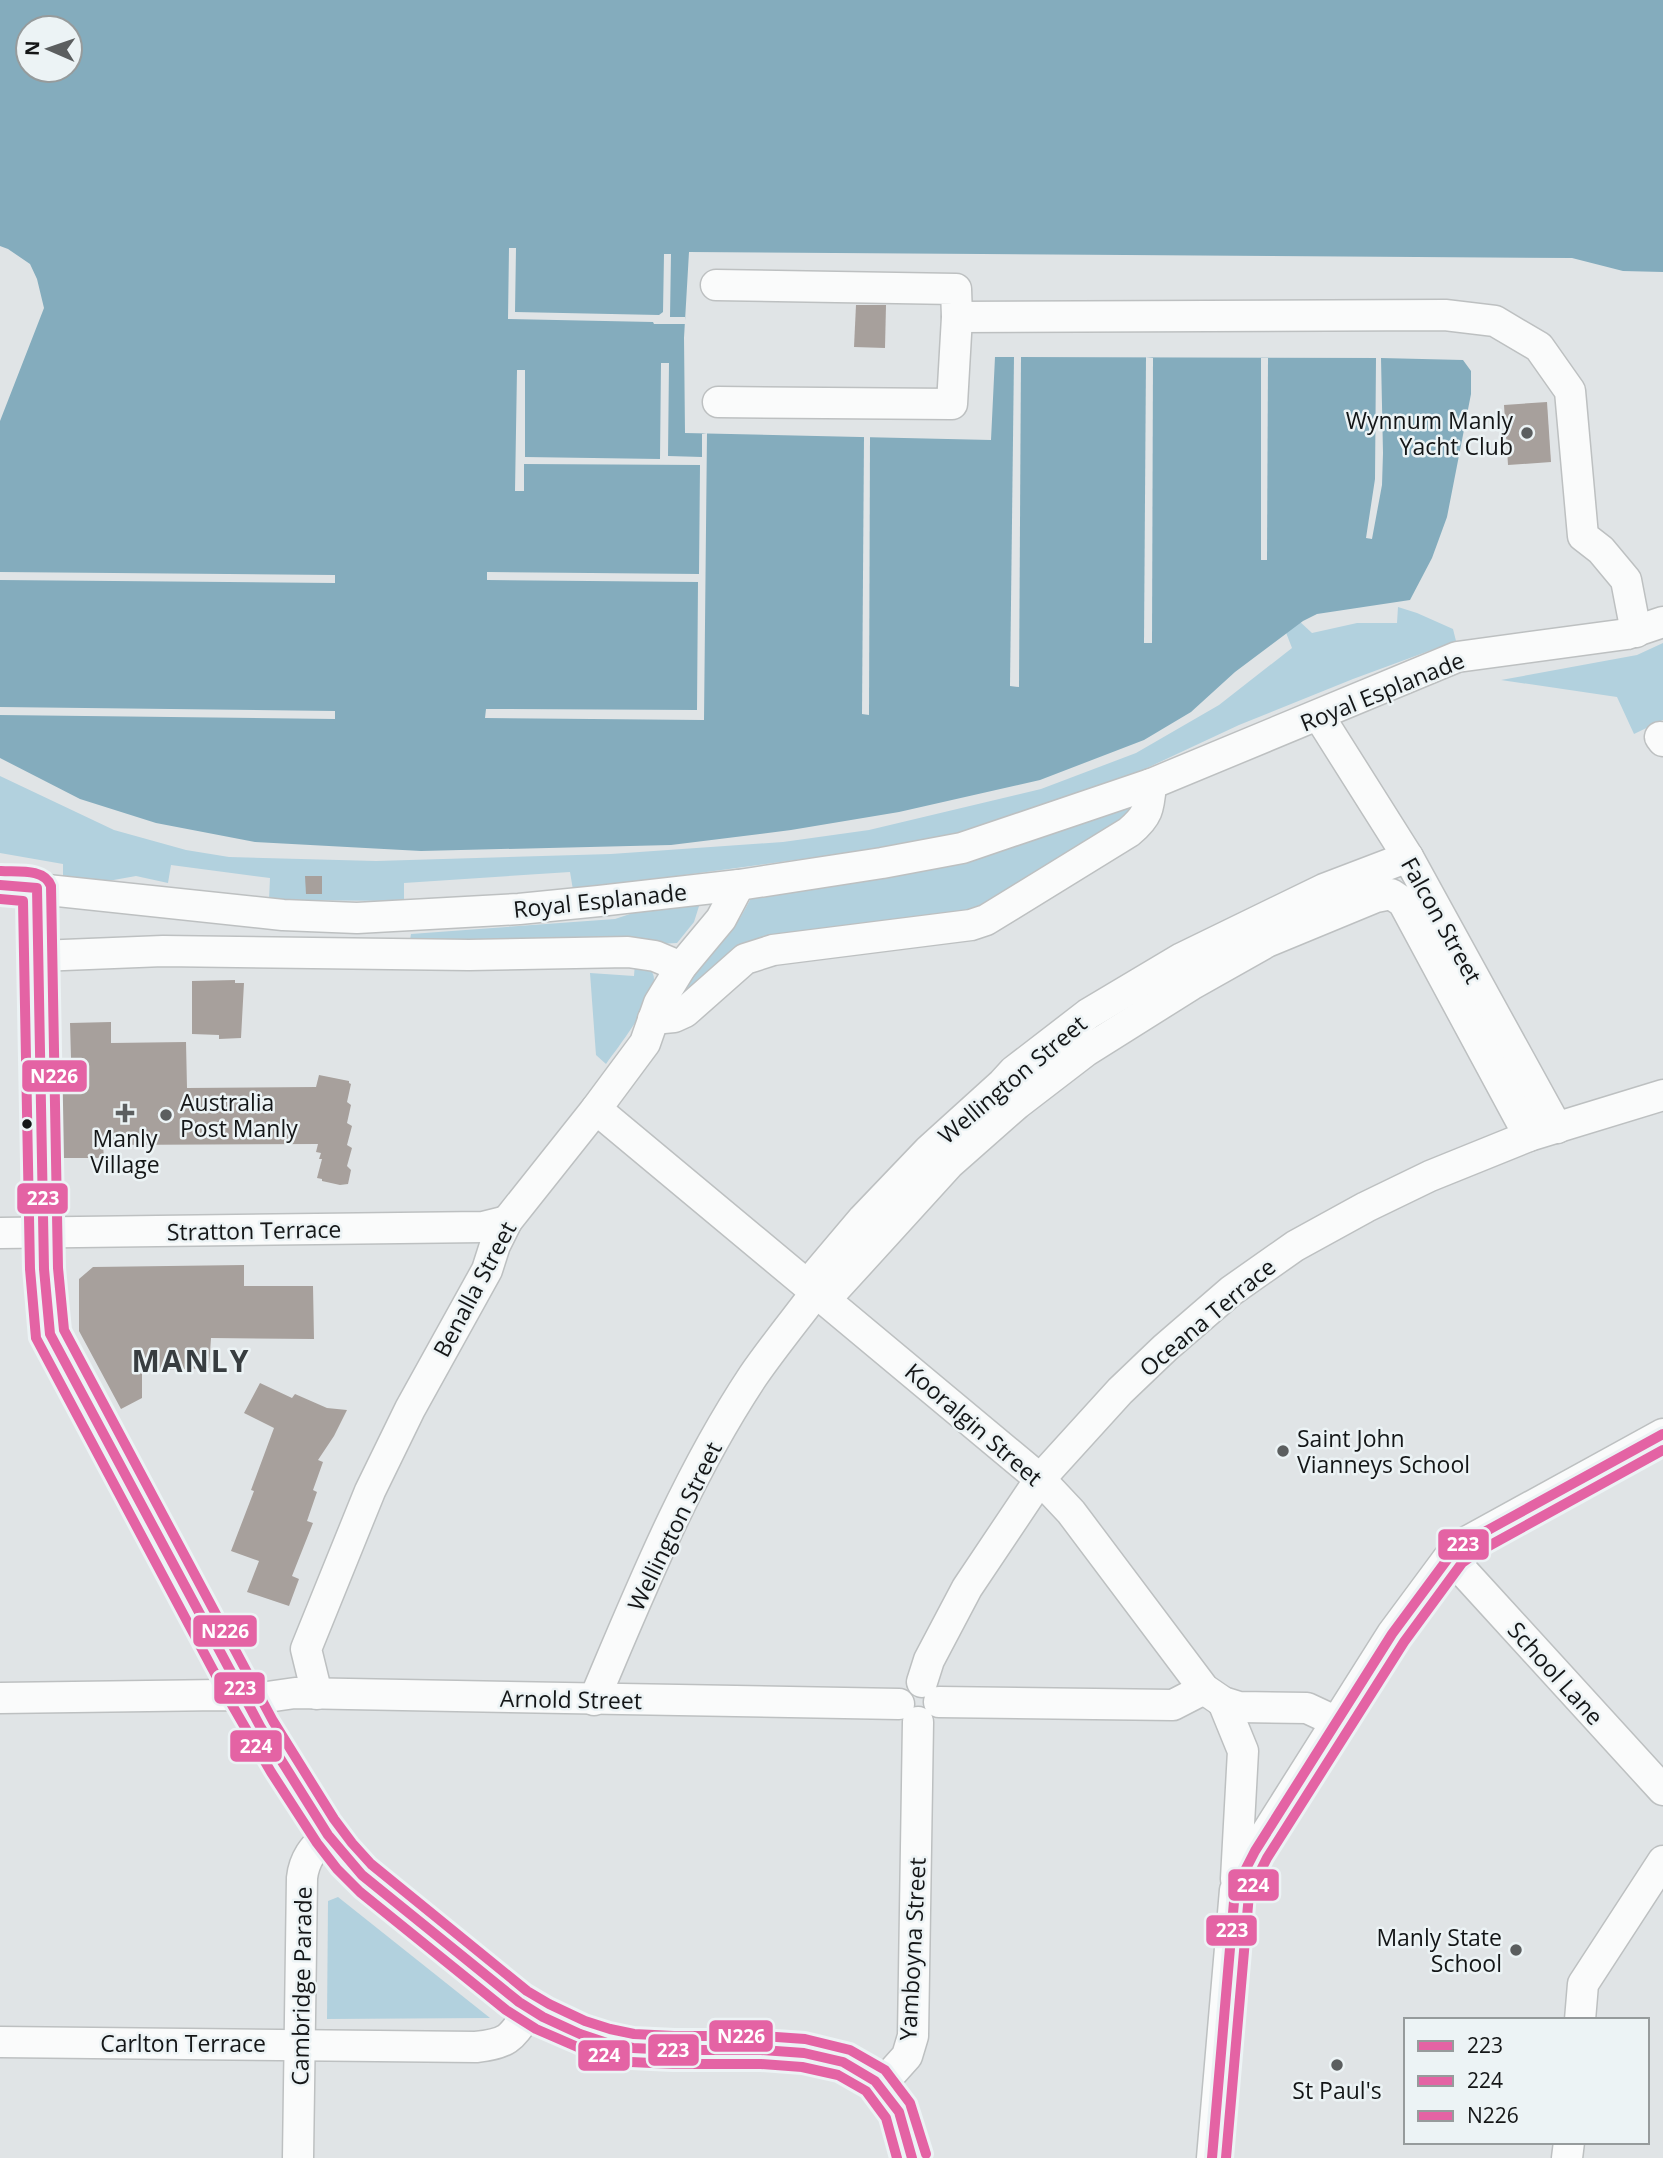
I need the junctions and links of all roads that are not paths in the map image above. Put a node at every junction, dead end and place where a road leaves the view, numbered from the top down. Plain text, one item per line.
1 (716, 285) dead end
2 (957, 317) junction
3 (718, 402) dead end
4 (1649, 627) edge
5 (1319, 716) junction
6 (1151, 784) junction
7 (1408, 857) junction
8 (0, 885) edge
9 (739, 885) junction
10 (37, 888) junction
11 (1391, 894) joint
12 (39, 956) junction
13 (681, 967) junction
14 (653, 1019) junction
15 (1663, 1095) edge
16 (596, 1109) junction
17 (1557, 1128) junction
18 (1529, 1136) junction
19 (508, 1221) junction
20 (0, 1233) edge
21 (42, 1233) junction
22 (817, 1291) junction
23 (1663, 1434) edge
24 (1040, 1479) junction
25 (1452, 1553) junction
26 (317, 1694) junction
27 (1213, 1695) junction
28 (243, 1697) junction
29 (0, 1698) edge
30 (594, 1700) junction
31 (920, 1703) junction
32 (1337, 1722) junction
33 (1663, 1790) edge
34 (327, 1835) junction
35 (1663, 1861) edge
36 (1236, 1890) junction
37 (530, 2010) junction
38 (1580, 2018) edge
39 (0, 2042) edge
40 (300, 2044) junction
41 (881, 2085) junction
42 (299, 2158) edge
43 (912, 2158) edge
44 (1212, 2158) edge

1 - 2 street
2 - 3 street
2 - 4 street
4 - 5 street, Royal Esplanade
5 - 6 street, Royal Esplanade
5 - 7 street, Falcon Street
6 - 9 street, Royal Esplanade
6 - 14 street
7 - 17 street, Falcon Street
7 - 22 street, Wellington Street
8 - 10 street, Royal Esplanade
9 - 10 street, Royal Esplanade
9 - 13 street, Benalla Street
10 - 12 street
11 - 18 street, Falcon Street
11 - 22 street, Wellington Street
12 - 13 street, Royal Esplanade
12 - 21 street
13 - 14 street, Benalla Street
14 - 16 street, Benalla Street
15 - 17 street, Oceana Terrace
16 - 19 street, Benalla Street
16 - 22 street, Kooralgin Street
17 - 18 street, Oceana Terrace
18 - 24 street, Oceana Terrace
19 - 21 street, Stratton Terrace
19 - 26 street, Benalla Street
20 - 21 street, Stratton Terrace
21 - 28 street
22 - 24 street, Kooralgin Street
22 - 30 street, Wellington Street
23 - 25 street
24 - 27 street, Kooralgin Street
24 - 31 street, Oceana Terrace
25 - 32 street
25 - 33 street, School Lane
26 - 28 street, Arnold Street
26 - 30 street, Arnold Street
27 - 31 street, Arnold Street
27 - 32 street
27 - 36 street, Kooralgin Street
28 - 29 street, Arnold Street
28 - 34 street
30 - 31 street, Arnold Street
31 - 41 street, Yamboyna Street
32 - 36 street
34 - 37 street
34 - 40 street, Cambridge Parade
35 - 38 street
36 - 44 street, Kooralgin Street
37 - 40 street, Carlton Terrace
37 - 41 street
39 - 40 street, Carlton Terrace
40 - 42 street, Cambridge Parade
41 - 43 street

